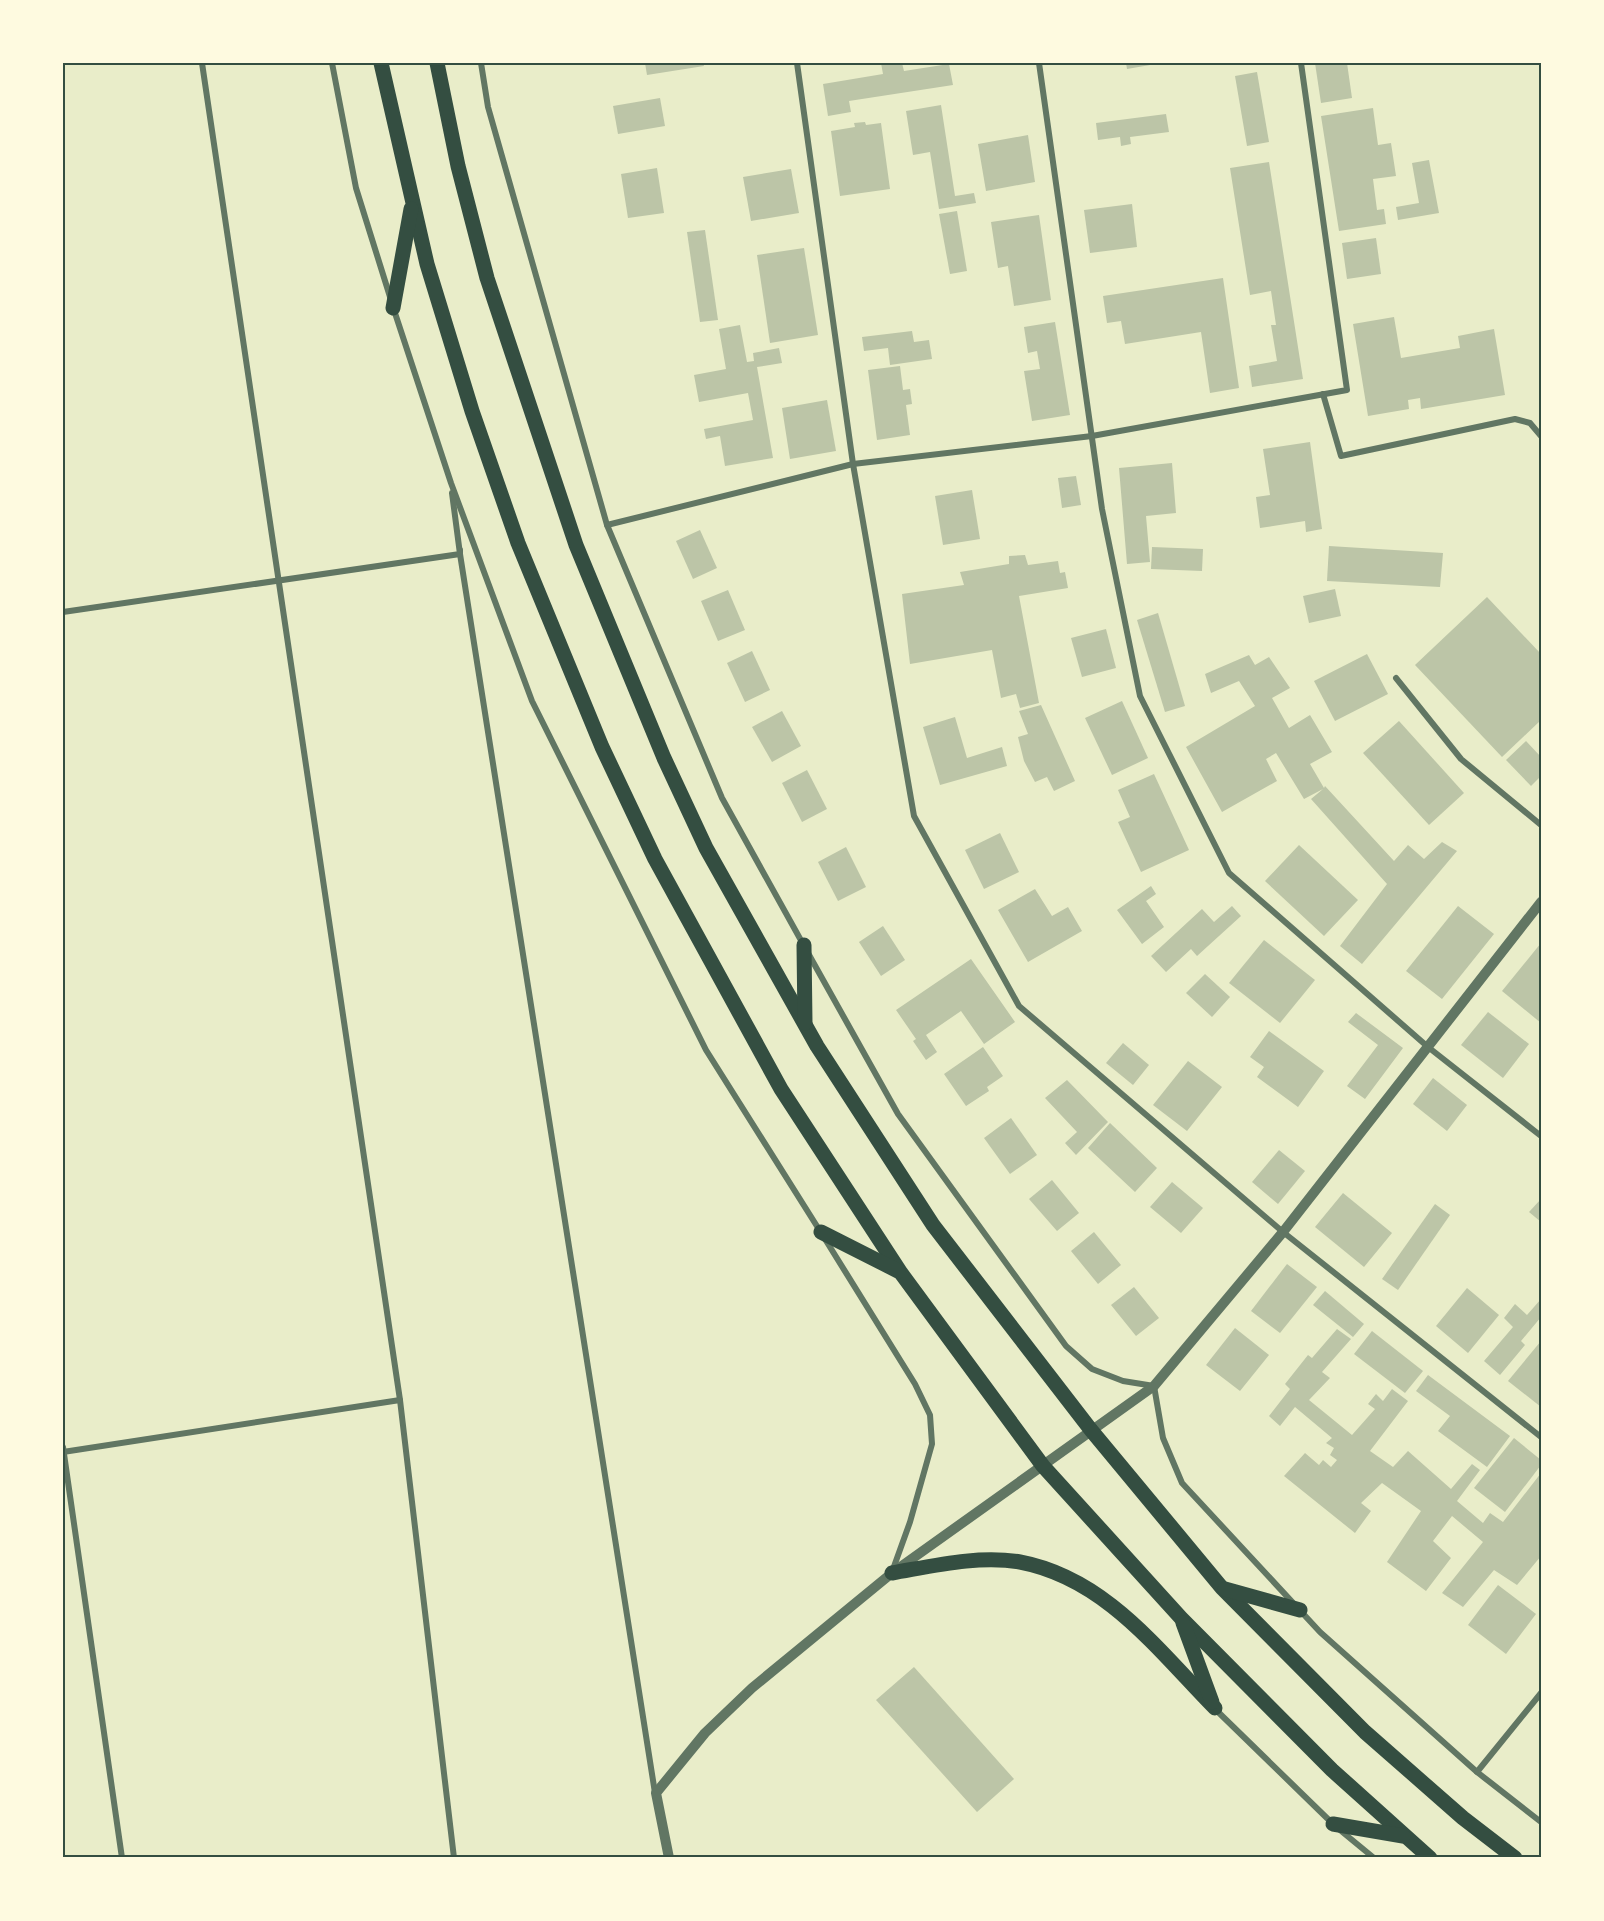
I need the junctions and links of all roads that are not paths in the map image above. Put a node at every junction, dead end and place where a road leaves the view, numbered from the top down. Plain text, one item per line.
1 (202, 63) edge
2 (332, 63) edge
3 (381, 63) edge
4 (437, 63) edge
5 (480, 63) edge
6 (797, 63) edge
7 (1039, 63) edge
8 (1300, 63) edge
9 (413, 200) junction
10 (393, 308) junction
11 (1323, 394) junction
12 (1092, 436) junction
13 (1541, 436) edge
14 (853, 464) junction
15 (451, 483) junction
16 (456, 496) junction
17 (607, 525) junction
18 (460, 554) junction
19 (280, 580) junction
20 (63, 612) edge
21 (1396, 678) dead end
22 (1541, 825) edge
23 (1541, 902) edge
24 (804, 945) junction
25 (805, 1026) junction
26 (1428, 1047) junction
27 (1541, 1136) edge
28 (821, 1232) junction
29 (1283, 1232) junction
30 (901, 1273) junction
31 (1154, 1386) junction
32 (400, 1400) junction
33 (1091, 1430) junction
34 (1541, 1437) edge
35 (63, 1447) edge
36 (63, 1452) edge
37 (1043, 1466) junction
38 (892, 1573) junction
39 (1222, 1588) junction
40 (1300, 1610) junction
41 (1181, 1618) junction
42 (1541, 1693) edge
43 (1215, 1708) junction
44 (1477, 1772) junction
45 (656, 1793) junction
46 (1541, 1822) edge
47 (1333, 1824) junction
48 (1403, 1836) junction
49 (122, 1858) edge
50 (454, 1858) edge
51 (669, 1858) edge
52 (1374, 1858) edge
53 (1430, 1858) edge
54 (1515, 1858) edge

1 - 19 street
2 - 10 street
3 - 9 main road
4 - 25 main road
5 - 17 street
6 - 14 street
7 - 12 street
8 - 11 street
9 - 10 main road
9 - 30 main road
10 - 15 street
11 - 12 street
11 - 13 street
12 - 14 street
12 - 26 street
14 - 17 street
14 - 29 street
15 - 16 street
15 - 18 street
16 - 18 street
16 - 28 street
17 - 24 street
18 - 19 street
18 - 45 street
19 - 20 street
19 - 32 street
21 - 22 street
23 - 26 street
24 - 25 main road
24 - 31 street
25 - 33 main road
26 - 27 street
26 - 29 street
28 - 30 main road
28 - 38 street
29 - 31 street
29 - 34 street
30 - 37 main road
31 - 33 street
31 - 40 street
32 - 36 street
32 - 50 street
33 - 37 street
33 - 39 main road
35 - 36 street
36 - 49 street
37 - 38 street
37 - 41 main road
38 - 43 main road
38 - 45 street
39 - 40 main road
39 - 54 main road
40 - 44 street
41 - 43 main road
41 - 48 main road
42 - 44 street
43 - 47 street
44 - 46 street
45 - 51 street
47 - 48 main road
47 - 52 street
48 - 53 main road

